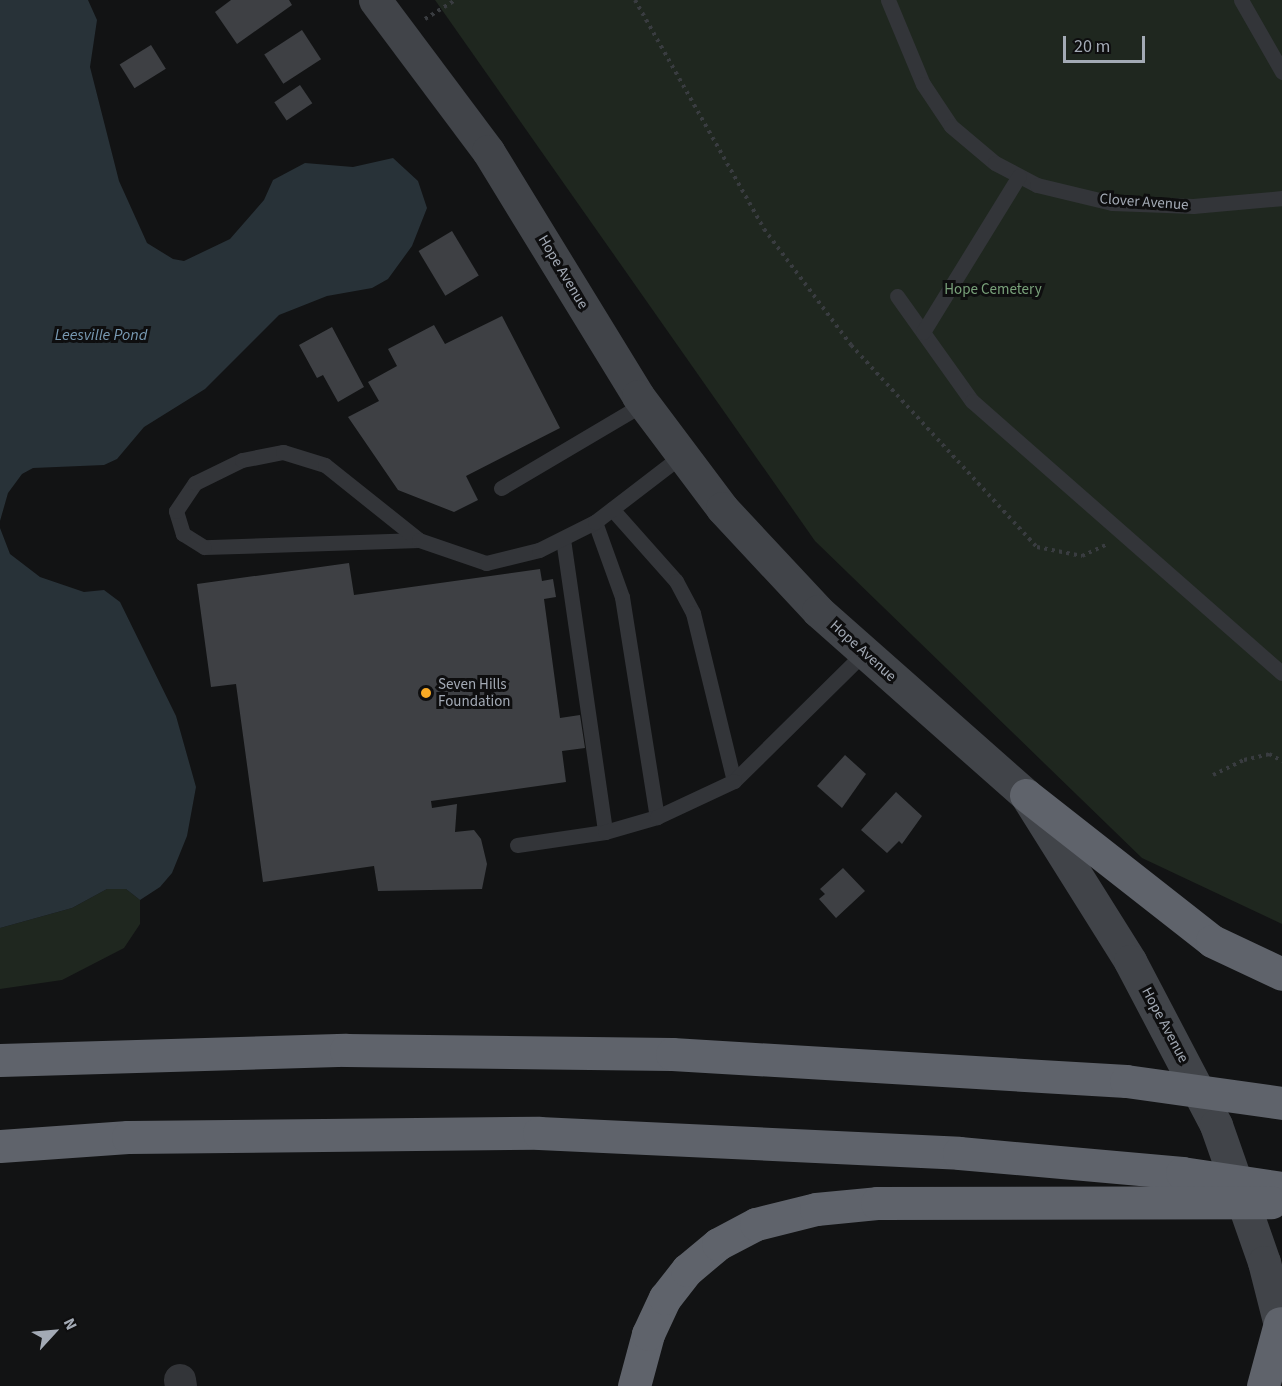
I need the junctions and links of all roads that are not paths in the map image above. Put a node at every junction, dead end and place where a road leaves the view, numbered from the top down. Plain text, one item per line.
1 (375, 0) edge
2 (888, 0) edge
3 (1241, 0) edge
4 (1282, 72) edge
5 (1019, 176) junction
6 (1282, 198) edge
7 (897, 296) dead end
8 (923, 332) junction
9 (644, 404) junction
10 (681, 456) junction
11 (501, 488) dead end
12 (612, 509) junction
13 (595, 522) junction
14 (562, 539) junction
15 (419, 540) junction
16 (864, 653) junction
17 (1282, 673) edge
18 (734, 781) junction
19 (1026, 795) junction
20 (657, 817) junction
21 (605, 832) junction
22 (517, 845) dead end
23 (1282, 974) edge
24 (0, 1060) edge
25 (1277, 1103) edge
26 (0, 1146) edge
27 (1282, 1188) edge
28 (1282, 1203) edge
29 (1281, 1328) edge
30 (634, 1386) edge
31 (1263, 1386) edge

1 - 9 main road, Hope Avenue
2 - 5 lane, Clover Avenue
3 - 4 lane
5 - 6 lane, Clover Avenue
5 - 8 lane
7 - 8 lane
8 - 17 lane
9 - 10 main road, Hope Avenue
9 - 11 lane
10 - 12 lane
10 - 16 main road, Hope Avenue
12 - 13 lane
12 - 18 lane
13 - 14 lane
13 - 20 lane
14 - 15 lane
14 - 21 lane
15 - 15 lane
16 - 18 lane
16 - 19 main road, Hope Avenue
18 - 20 lane
19 - 23 highway
19 - 29 main road, Hope Avenue
20 - 21 lane
21 - 22 lane
24 - 25 highway
26 - 27 highway
28 - 30 highway
29 - 31 highway

